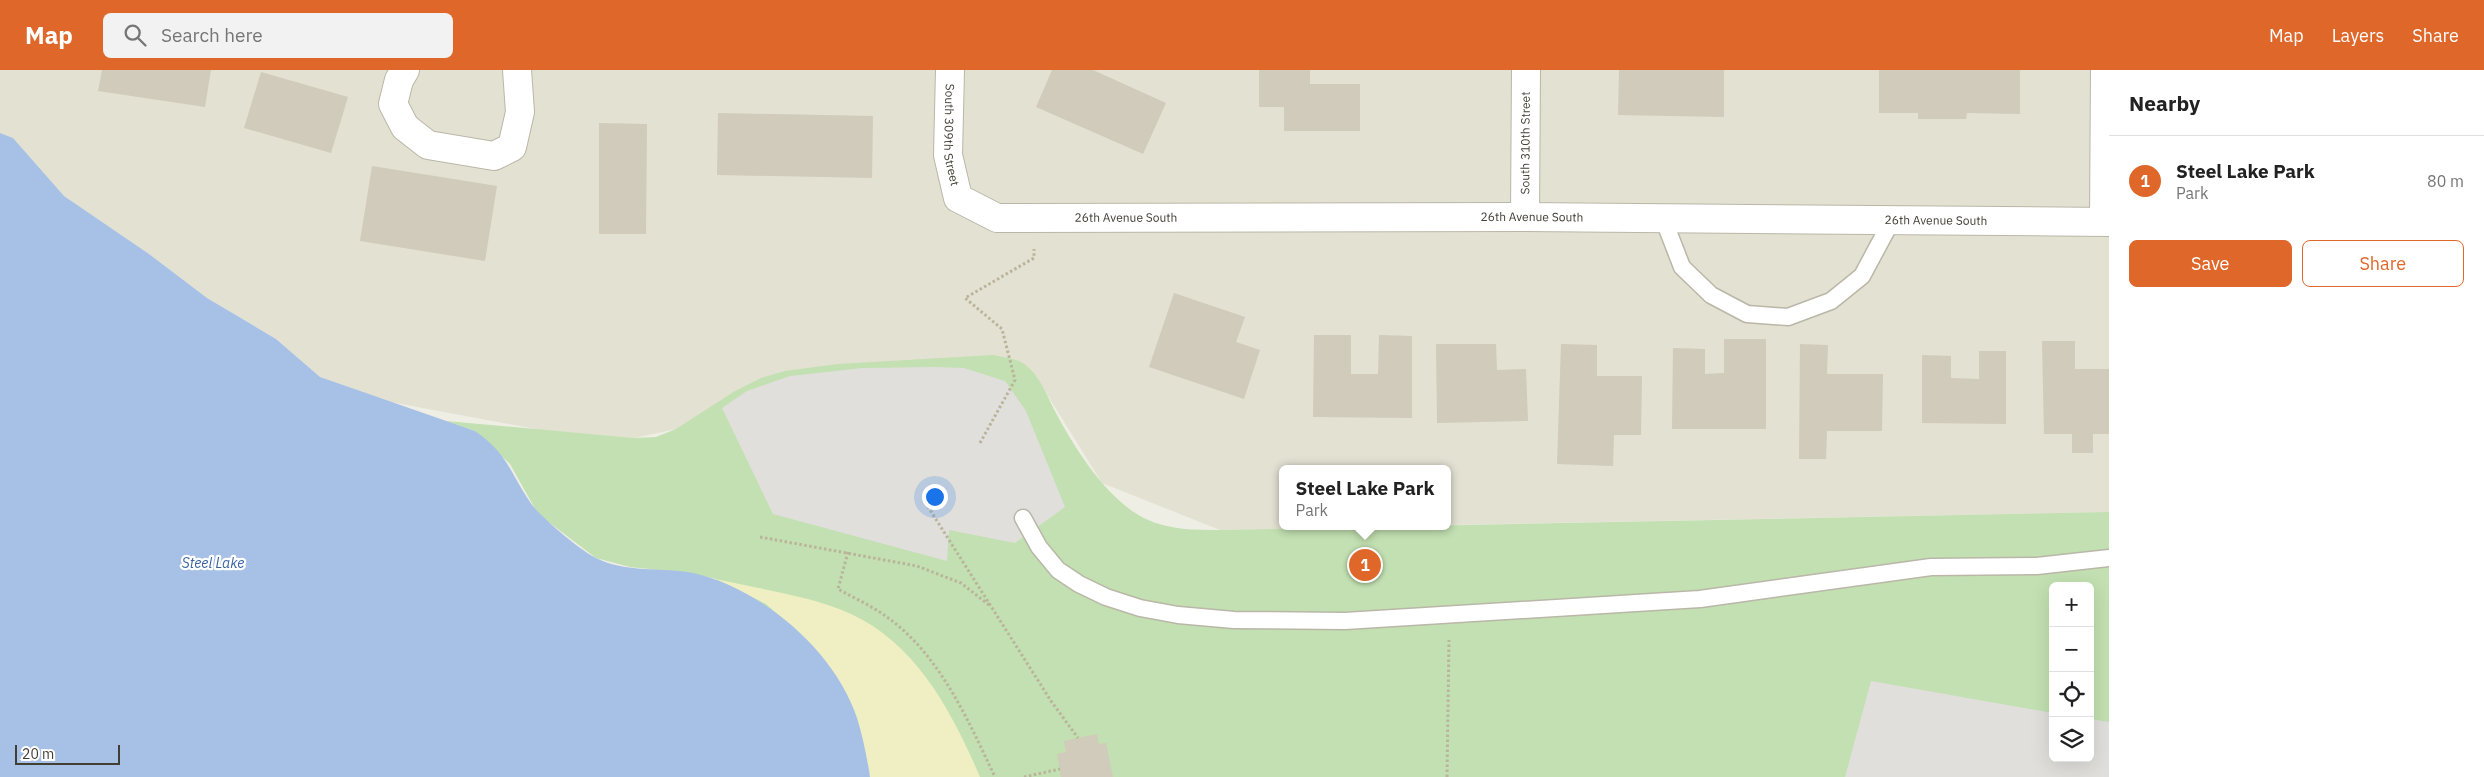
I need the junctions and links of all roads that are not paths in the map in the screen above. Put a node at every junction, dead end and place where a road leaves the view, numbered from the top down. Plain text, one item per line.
1 (405, 70) edge
2 (517, 70) edge
3 (950, 70) edge
4 (1526, 70) edge
5 (2104, 70) edge
6 (958, 198) joint
7 (1525, 217) junction
8 (1663, 218) junction
9 (1892, 220) junction
10 (2106, 221) edge
11 (1023, 518) dead end
12 (2109, 558) edge

1 - 2 street
3 - 6 street, South 309th Street
4 - 7 street, South 310th Street
5 - 10 street
6 - 7 street, 26th Avenue South
7 - 8 street, 26th Avenue South
8 - 9 street, 26th Avenue South
8 - 9 lane
9 - 10 street, 26th Avenue South
11 - 12 lane

